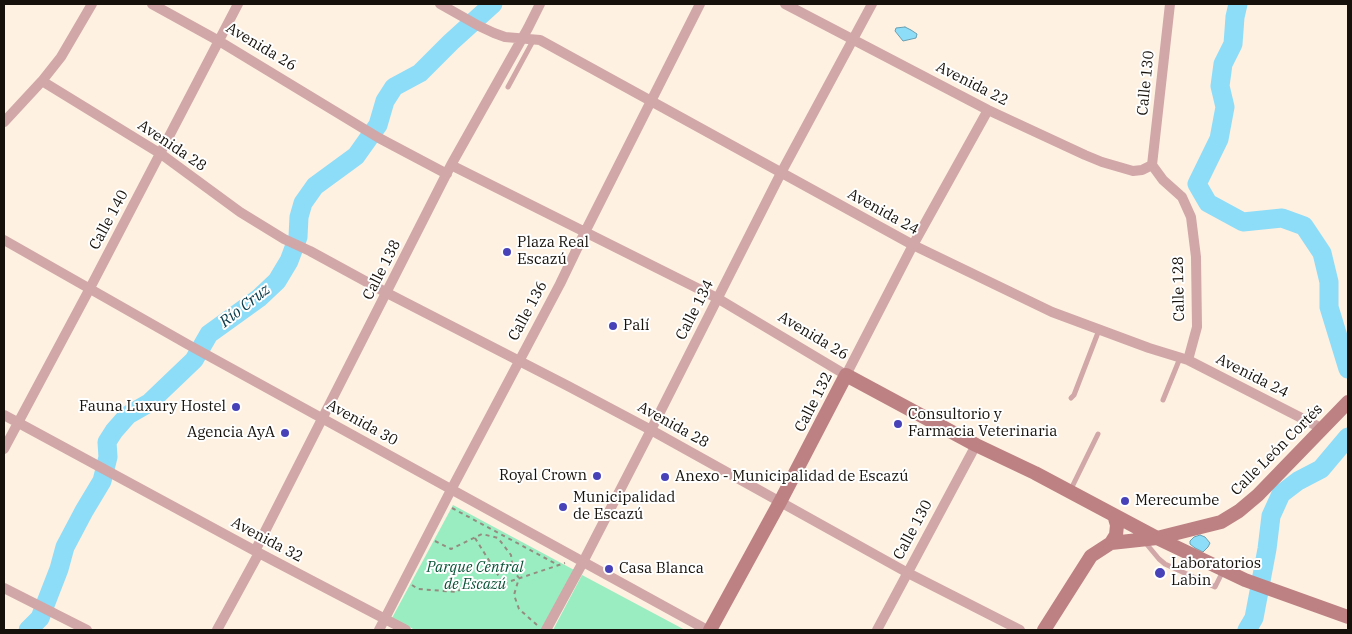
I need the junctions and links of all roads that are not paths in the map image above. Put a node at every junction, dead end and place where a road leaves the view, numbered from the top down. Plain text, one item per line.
1 (92, 4) edge
2 (152, 4) edge
3 (238, 4) edge
4 (440, 4) edge
5 (540, 4) edge
6 (700, 4) edge
7 (784, 4) edge
8 (872, 4) edge
9 (1170, 4) edge
10 (522, 38) junction
11 (534, 39) junction
12 (219, 40) junction
13 (853, 40) junction
14 (42, 81) junction
15 (508, 87) dead end
16 (650, 102) junction
17 (988, 110) junction
18 (4, 122) edge
19 (161, 154) junction
20 (1152, 165) junction
21 (449, 170) junction
22 (781, 173) junction
23 (584, 232) junction
24 (4, 240) edge
25 (913, 246) junction
26 (90, 290) junction
27 (387, 293) junction
28 (717, 298) junction
29 (1100, 330) junction
30 (1184, 359) junction
31 (519, 360) junction
32 (846, 374) junction
33 (1071, 398) dead end
34 (1163, 400) dead end
35 (1348, 402) edge
36 (4, 415) edge
37 (322, 418) junction
38 (18, 423) junction
39 (1323, 428) junction
40 (651, 430) junction
41 (1098, 434) dead end
42 (976, 445) junction
43 (4, 449) edge
44 (451, 490) junction
45 (1070, 491) junction
46 (780, 502) junction
47 (1114, 515) junction
48 (1188, 531) junction
49 (1157, 538) junction
50 (1142, 539) junction
51 (1111, 543) junction
52 (1184, 551) junction
53 (257, 552) junction
54 (583, 562) junction
55 (1224, 570) junction
56 (908, 573) junction
57 (4, 588) edge
58 (1348, 617) edge
59 (385, 619) junction
60 (87, 630) edge
61 (217, 630) edge
62 (379, 630) edge
63 (406, 630) edge
64 (546, 630) edge
65 (709, 630) edge
66 (877, 630) edge
67 (1020, 630) edge
68 (1044, 630) edge

1 - 14 street
2 - 12 street, Avenida 26
3 - 12 street, Calle 140
4 - 10 street, Avenida 24
5 - 10 street, Calle 138
6 - 16 street, Calle 136
7 - 13 street, Avenida 22
8 - 13 street, Calle 134
9 - 20 street, Calle 130
10 - 11 street, Avenida 24
10 - 21 street, Calle 138
11 - 15 lane
11 - 16 street, Avenida 24
12 - 19 street, Calle 140
12 - 21 street, Avenida 26
13 - 17 street, Avenida 22
13 - 22 street, Calle 134
14 - 18 street
14 - 19 street, Avenida 28
16 - 22 street, Avenida 24
16 - 23 street, Calle 136
17 - 20 street, Avenida 22
17 - 25 street, Calle 132
19 - 26 street, Calle 140
19 - 27 street, Avenida 28
20 - 30 street, Calle 128
21 - 23 street, Avenida 26
21 - 27 street, Calle 138
22 - 25 street, Avenida 24
22 - 28 street, Calle 134
23 - 28 street, Avenida 26
23 - 31 street, Calle 136
24 - 26 street, Avenida 30
25 - 29 street, Avenida 24
25 - 32 street, Calle 132
26 - 37 street, Avenida 30
26 - 38 street, Calle 140
27 - 31 street, Avenida 28
27 - 37 street, Calle 138
28 - 32 street, Avenida 26
28 - 40 street, Calle 134
29 - 30 street, Avenida 24
29 - 33 lane
30 - 34 lane
30 - 39 street, Avenida 24
31 - 40 street, Avenida 28
31 - 44 street, Calle 136
32 - 42 main road, Avenida 26
32 - 46 main road, Calle 132
35 - 39 main road, Calle León Cortés
36 - 38 street
37 - 44 street, Avenida 30
37 - 53 street, Calle 138
38 - 43 street, Calle 140
38 - 53 street, Avenida 32
39 - 48 main road, Calle León Cortés
40 - 46 street, Avenida 28
40 - 54 street, Calle 134
41 - 45 lane
42 - 45 main road, Avenida 26
42 - 56 street, Calle 130
44 - 54 street, Avenida 30
44 - 59 street, Calle 136
45 - 47 main road, Avenida 26
46 - 56 street, Avenida 28
46 - 65 main road, Calle 132
47 - 49 main road, Avenida 26
47 - 51 main road
48 - 49 main road, Calle León Cortés
48 - 52 main road
49 - 50 main road, Calle León Cortés
49 - 52 main road, Avenida 26
50 - 51 main road, Calle León Cortés
50 - 55 lane
51 - 68 main road
52 - 55 main road, Avenida 26
53 - 59 street, Avenida 32
53 - 61 street, Calle 138
54 - 64 street, Calle 134
54 - 65 street, Avenida 30
55 - 58 main road, Avenida 26
56 - 66 street, Calle 130
56 - 67 street, Avenida 28
57 - 60 street
59 - 62 street, Calle 136
59 - 63 street, Avenida 32

